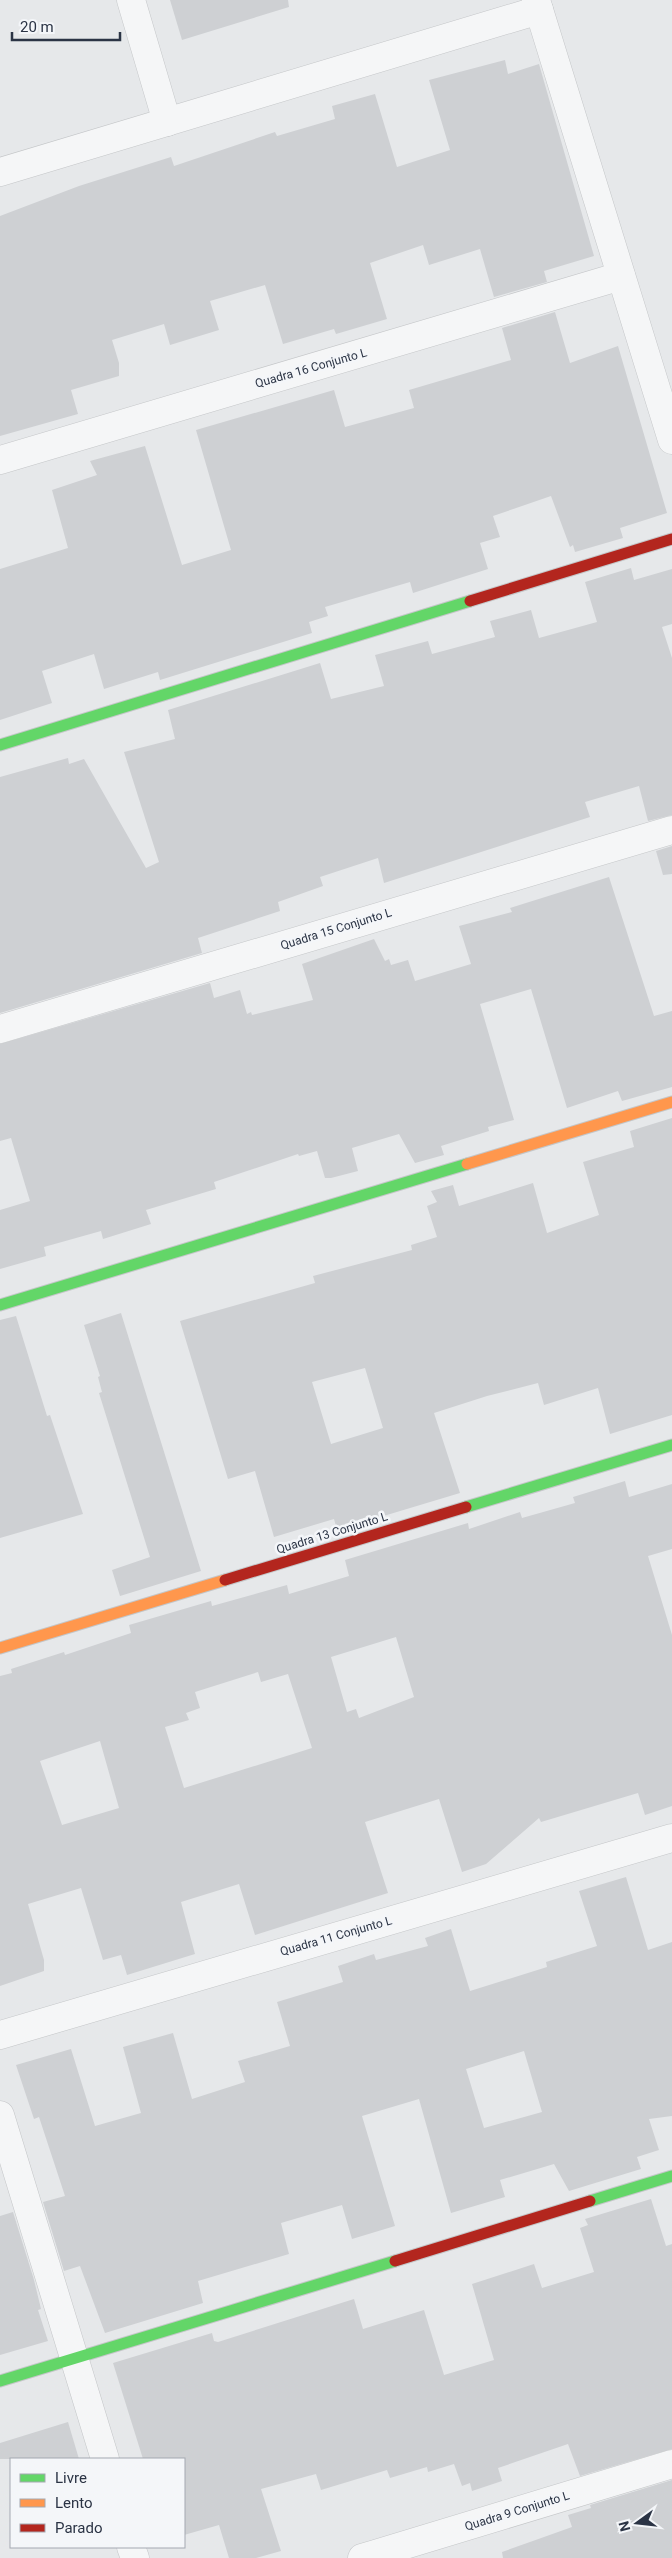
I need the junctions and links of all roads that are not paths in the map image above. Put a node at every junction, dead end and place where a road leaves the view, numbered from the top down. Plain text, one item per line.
1 (131, 0) edge
2 (537, 5) edge
3 (167, 122) junction
4 (0, 172) edge
5 (621, 276) junction
6 (672, 440) edge
7 (0, 460) edge
8 (672, 539) edge
9 (0, 745) edge
10 (672, 830) edge
11 (0, 1029) edge
12 (672, 1102) edge
13 (0, 1305) edge
14 (672, 1445) edge
15 (0, 1648) edge
16 (672, 1838) edge
17 (0, 2035) edge
18 (0, 2115) edge
19 (672, 2176) edge
20 (74, 2359) junction
21 (0, 2382) edge
22 (105, 2458) edge
23 (672, 2464) edge
24 (362, 2558) edge

1 - 3 street
2 - 3 street
2 - 5 street
3 - 4 street
5 - 6 street
5 - 7 street, Quadra 16 Conjunto L
8 - 9 street
10 - 11 street, Quadra 15 Conjunto L
12 - 13 street
14 - 15 street, Quadra 13 Conjunto L
16 - 17 street, Quadra 11 Conjunto L
18 - 20 street
19 - 20 street
20 - 21 street
20 - 22 street
23 - 24 street, Quadra 9 Conjunto L

